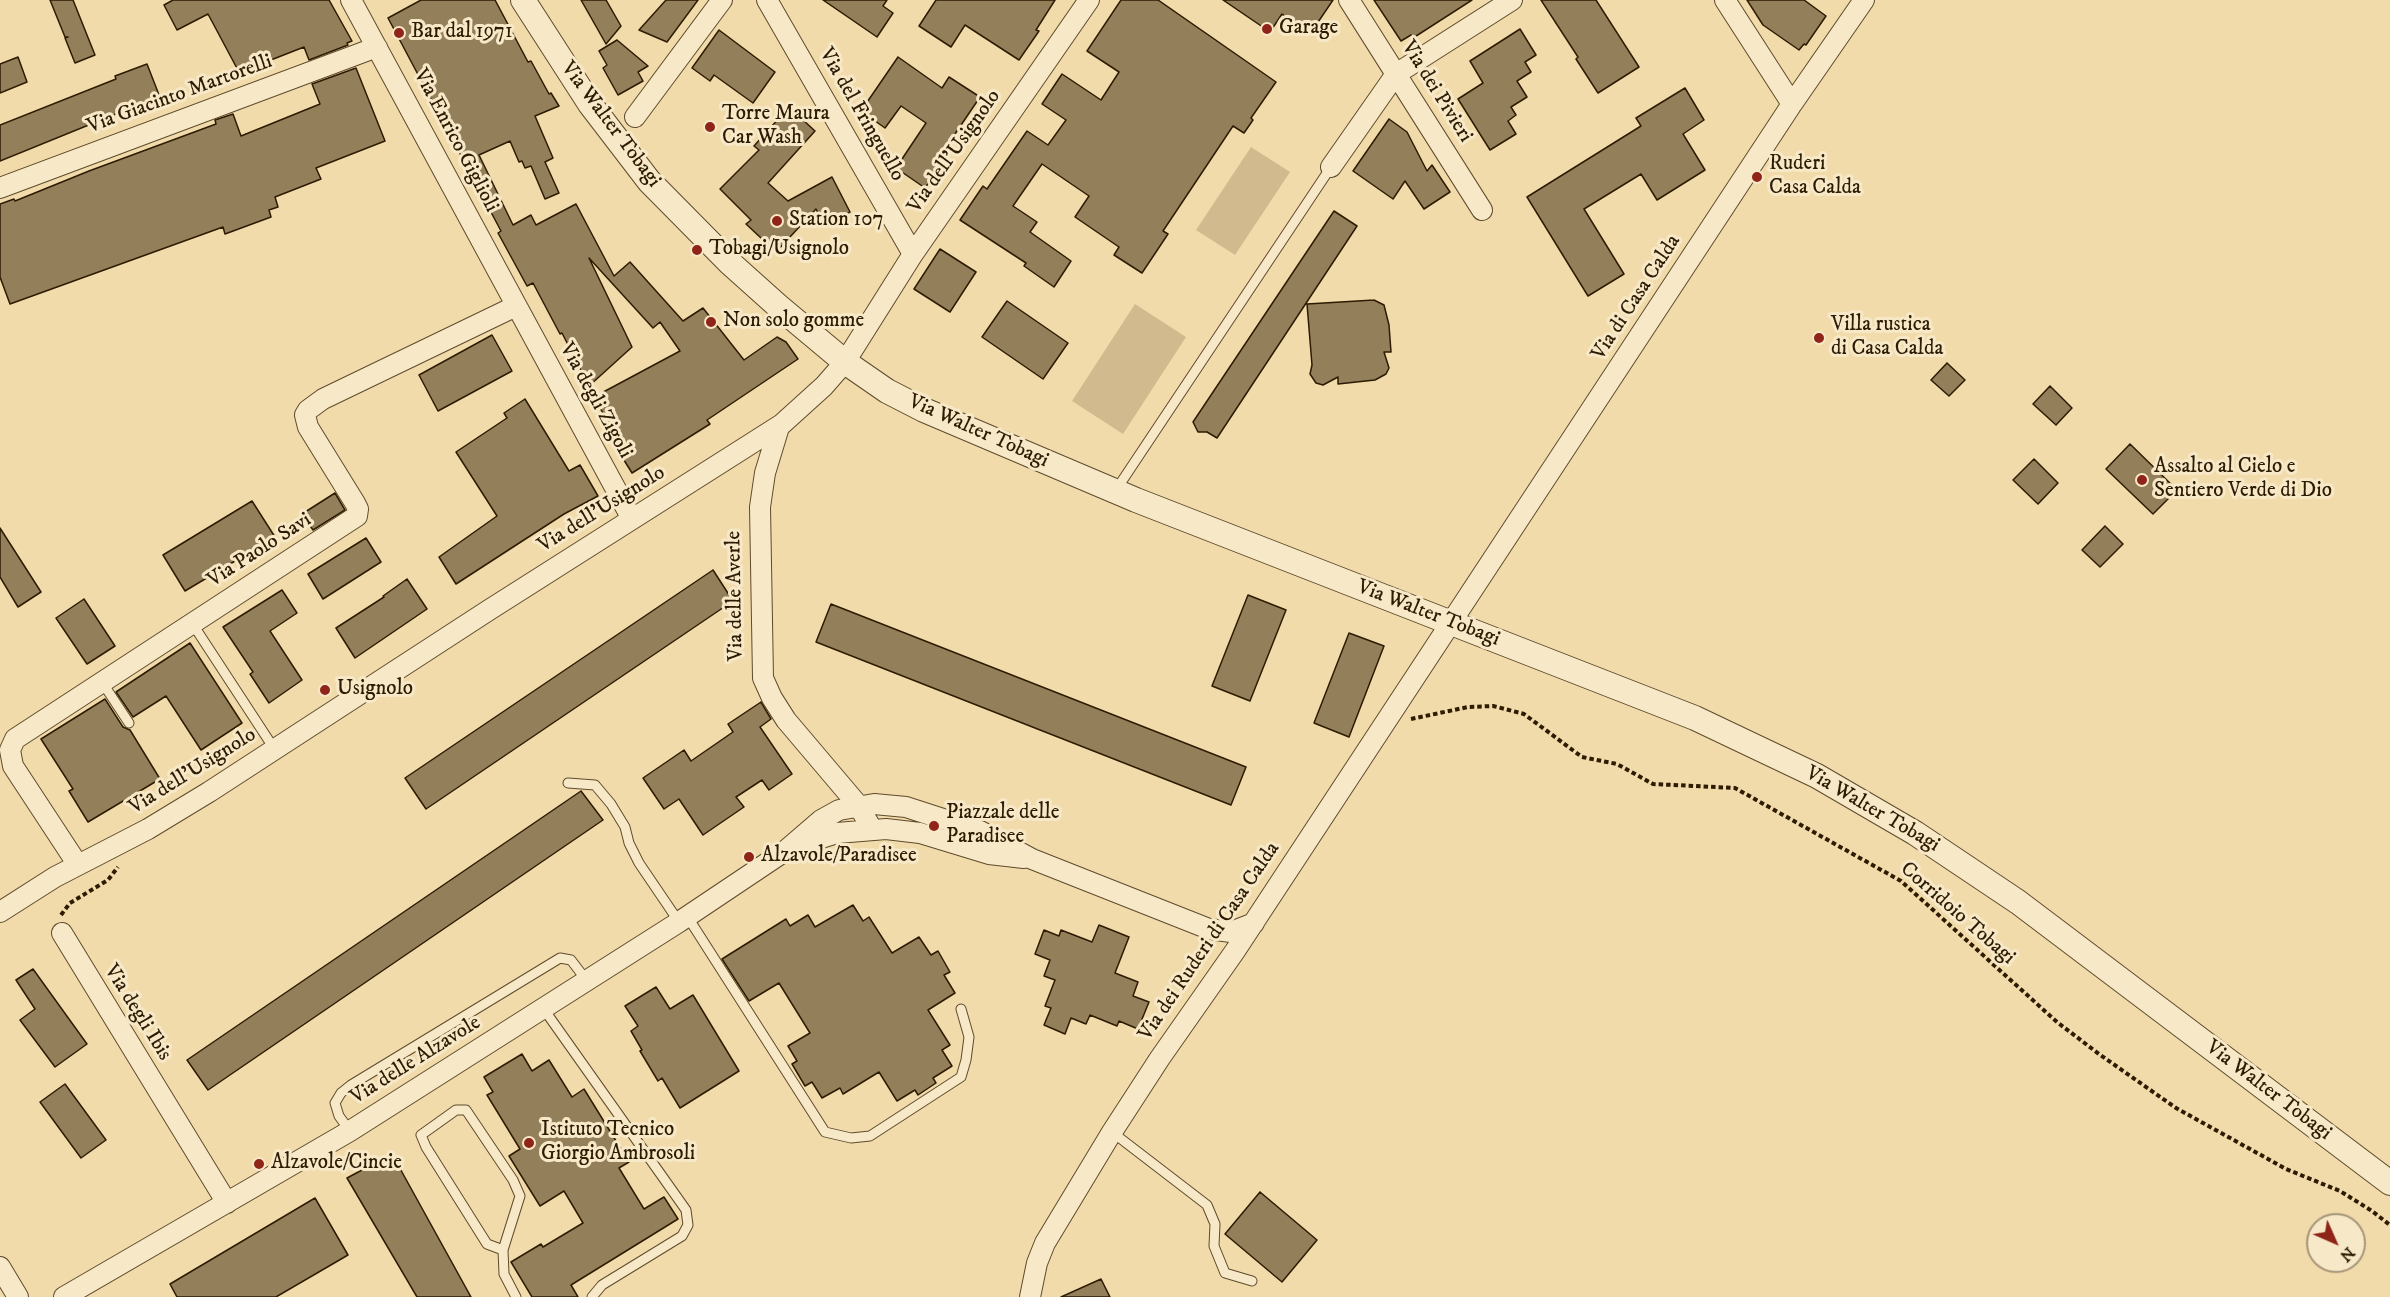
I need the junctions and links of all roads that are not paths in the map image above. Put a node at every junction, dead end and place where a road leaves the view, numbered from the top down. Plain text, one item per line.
1 (351, 0) edge
2 (523, 0) edge
3 (722, 0) edge
4 (767, 0) edge
5 (1089, 0) edge
6 (1349, 0) edge
7 (1512, 0) edge
8 (1725, 0) edge
9 (1864, 0) edge
10 (377, 48) junction
11 (1396, 74) junction
12 (1792, 104) junction
13 (635, 117) dead end
14 (1331, 168) joint
15 (0, 188) edge
16 (1482, 210) dead end
17 (913, 254) junction
18 (516, 306) junction
19 (845, 362) junction
20 (779, 427) junction
21 (1115, 492) junction
22 (632, 519) junction
23 (192, 623) junction
24 (1450, 623) junction
25 (102, 682) junction
26 (129, 723) dead end
27 (275, 750) junction
28 (568, 783) dead end
29 (858, 805) junction
30 (872, 829) junction
31 (785, 851) junction
32 (1032, 859) junction
33 (78, 865) junction
34 (0, 912) edge
35 (683, 919) junction
36 (1254, 923) junction
37 (62, 933) road end
38 (587, 981) junction
39 (543, 1008) junction
40 (961, 1009) dead end
41 (350, 1131) junction
42 (1112, 1132) junction
43 (2390, 1183) edge
44 (227, 1203) junction
45 (503, 1250) junction
46 (0, 1268) edge
47 (1252, 1281) dead end
48 (18, 1297) edge
49 (64, 1297) edge
50 (516, 1297) edge
51 (592, 1297) edge
52 (1030, 1297) edge

1 - 10 street, Via Enrico Giglioli
2 - 19 street, Via Walter Tobagi
3 - 13 street
4 - 17 street, Via del Fringuello
5 - 17 street, Via dell'Usignolo
6 - 11 street, Via dei Pivieri
7 - 11 street
8 - 12 street
9 - 12 street, Via di Casa Calda
10 - 15 street, Via Giacinto Martorelli
10 - 18 street, Via Enrico Giglioli
11 - 14 street
11 - 16 street, Via dei Pivieri
12 - 24 street, Via di Casa Calda
14 - 21 lane
17 - 19 street, Via dell'Usignolo
18 - 22 street, Via degli Zigoli
18 - 23 street, Via Paolo Savi
19 - 20 street, Via dell'Usignolo
19 - 21 street, Via Walter Tobagi
20 - 22 street, Via dell'Usignolo
20 - 29 street, Via delle Averle
21 - 24 street, Via Walter Tobagi
22 - 27 street, Via dell'Usignolo
23 - 25 street, Via Paolo Savi
23 - 27 lane
24 - 36 street, Via dei Ruderi di Casa Calda
24 - 43 street, Via Walter Tobagi
25 - 26 lane
25 - 33 street, Via Paolo Savi
27 - 33 street, Via dell'Usignolo
28 - 35 lane
29 - 30 street, Via delle Averle
29 - 31 street
29 - 32 street
30 - 31 street
30 - 32 street
31 - 35 street, Via delle Alzavole
32 - 36 street
33 - 34 street, Via dell'Usignolo
35 - 38 street, Via delle Alzavole
35 - 40 lane
36 - 42 street, Via dei Ruderi di Casa Calda
37 - 44 street, Via degli Ibis
38 - 39 street, Via delle Alzavole
38 - 41 lane
39 - 41 street, Via delle Alzavole
39 - 51 lane
41 - 44 street, Via delle Alzavole
42 - 47 lane
42 - 52 street, Via dei Ruderi di Casa Calda
44 - 49 street, Via delle Alzavole
45 - 45 lane
45 - 50 lane
46 - 48 street

